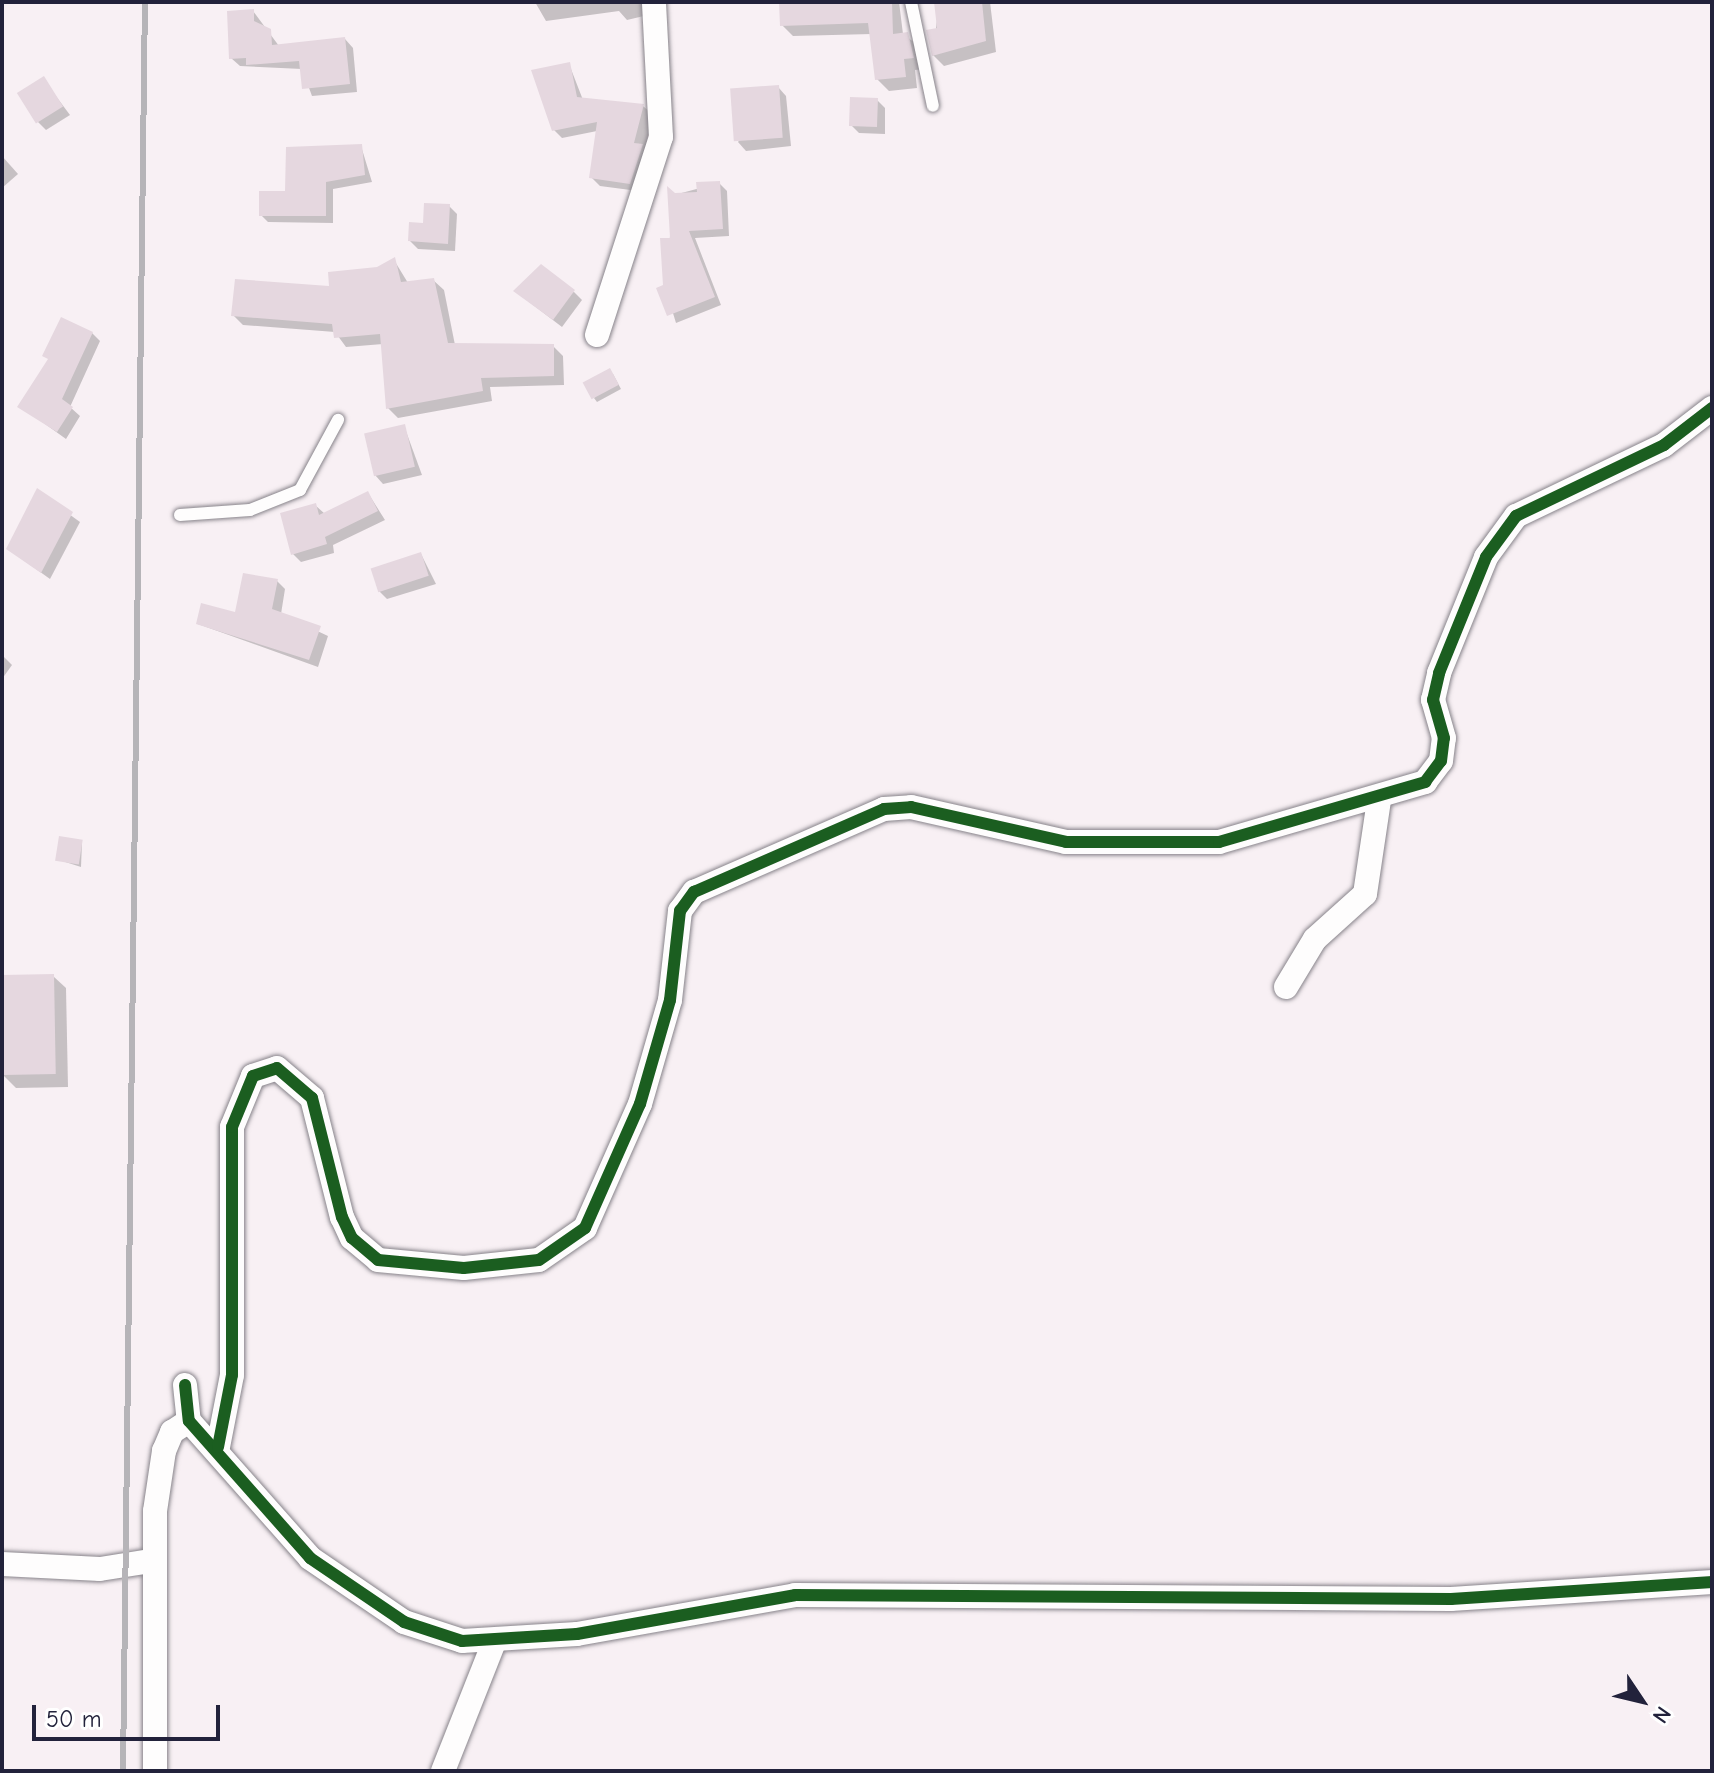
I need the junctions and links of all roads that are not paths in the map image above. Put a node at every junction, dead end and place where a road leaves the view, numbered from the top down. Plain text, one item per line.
1 (654, 2) edge
2 (911, 2) edge
3 (933, 106) dead end
4 (597, 335) dead end
5 (1712, 408) edge
6 (338, 420) dead end
7 (180, 515) dead end
8 (1379, 800) junction
9 (1286, 987) dead end
10 (185, 1385) dead end
11 (189, 1421) junction
12 (218, 1447) junction
13 (151, 1561) junction
14 (2, 1564) edge
15 (1712, 1582) edge
16 (494, 1642) junction
17 (155, 1771) edge
18 (443, 1771) edge

1 - 4 street
2 - 3 lane
5 - 8 street
6 - 7 lane
8 - 9 street
8 - 12 street
10 - 11 street
11 - 12 street
11 - 13 street
12 - 16 street
13 - 14 street
13 - 17 street
15 - 16 street
16 - 18 street

